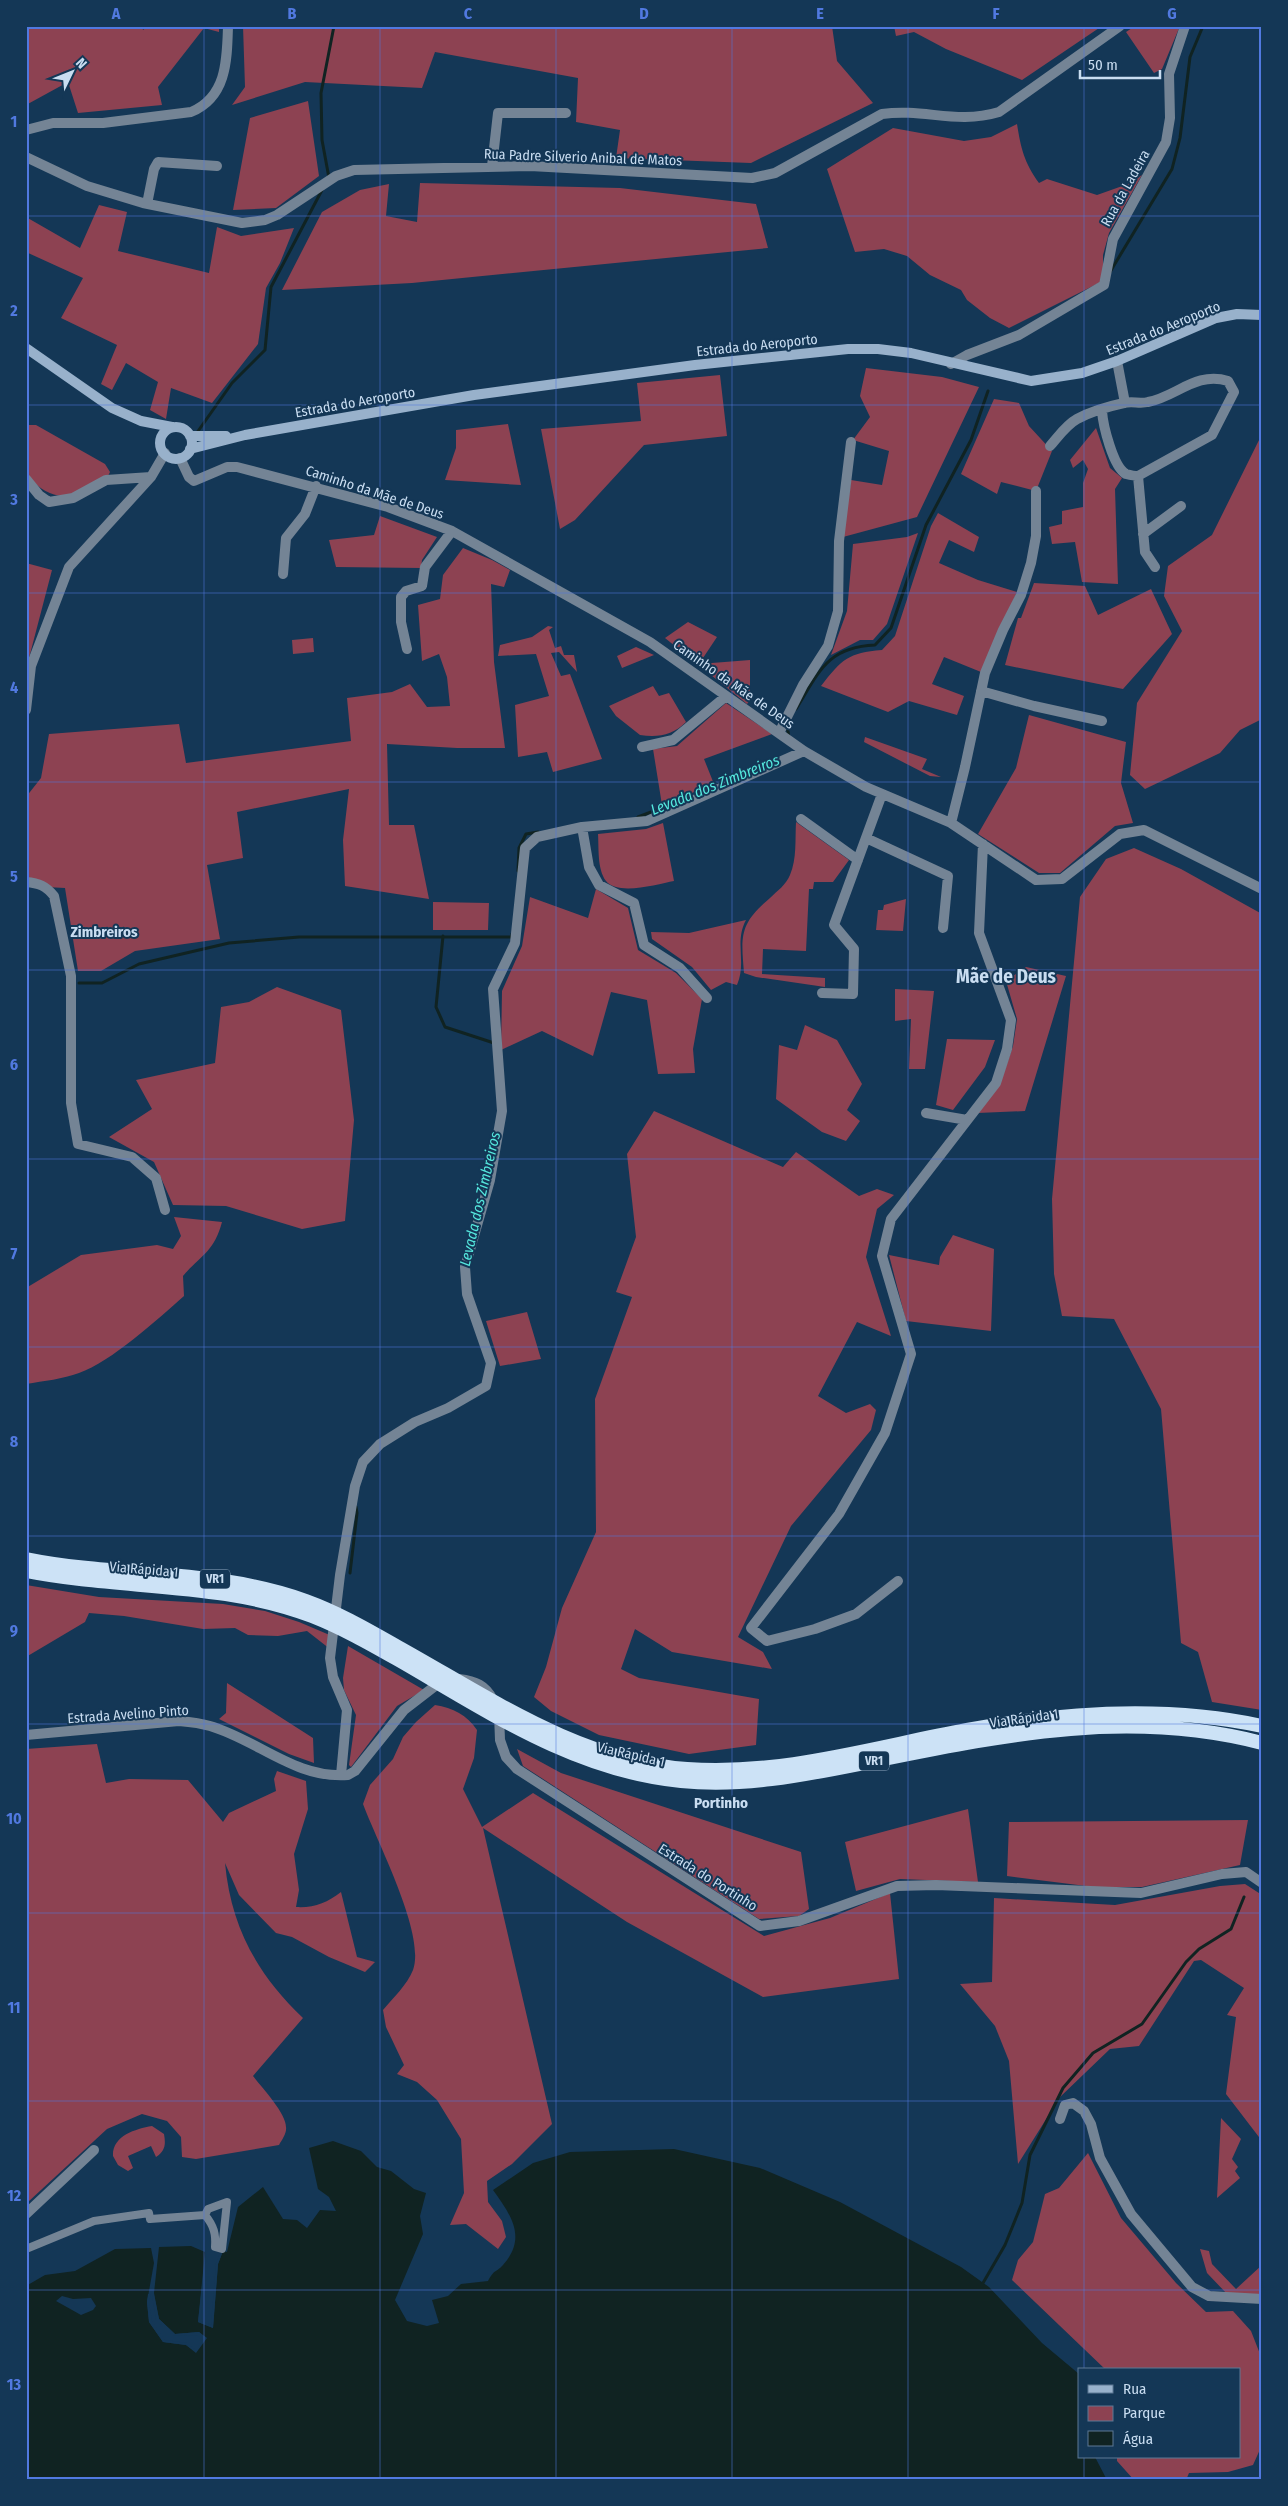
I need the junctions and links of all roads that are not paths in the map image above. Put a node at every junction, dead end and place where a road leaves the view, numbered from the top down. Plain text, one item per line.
1 (228, 26) edge
2 (1120, 26) edge
3 (1185, 26) edge
4 (566, 113) dead end
5 (26, 130) edge
6 (26, 157) edge
7 (217, 166) dead end
8 (492, 166) junction
9 (147, 204) junction
10 (1262, 315) edge
11 (26, 348) edge
12 (1118, 361) junction
13 (951, 364) junction
14 (1125, 403) junction
15 (1102, 410) junction
16 (141, 421) junction
17 (172, 427) junction
18 (245, 435) junction
19 (190, 436) junction
20 (161, 440) junction
21 (851, 442) dead end
22 (1050, 446) dead end
23 (190, 449) junction
24 (165, 453) junction
25 (180, 458) junction
26 (1138, 476) junction
27 (151, 477) junction
28 (26, 480) edge
29 (316, 486) junction
30 (1036, 491) dead end
31 (1181, 506) dead end
32 (452, 531) junction
33 (1143, 534) junction
34 (1155, 567) dead end
35 (283, 574) dead end
36 (407, 649) dead end
37 (981, 691) junction
38 (725, 697) junction
39 (26, 710) edge
40 (1102, 721) dead end
41 (779, 733) junction
42 (642, 747) dead end
43 (804, 751) junction
44 (882, 794) junction
45 (801, 819) dead end
46 (951, 824) junction
47 (582, 827) junction
48 (866, 838) junction
49 (983, 844) junction
50 (858, 860) junction
51 (26, 882) edge
52 (1262, 889) edge
53 (944, 928) dead end
54 (822, 993) dead end
55 (707, 998) dead end
56 (926, 1113) dead end
57 (967, 1120) junction
58 (165, 1210) dead end
59 (26, 1559) edge
60 (26, 1571) edge
61 (898, 1581) dead end
62 (388, 1648) junction
63 (1200, 1724) junction
64 (1262, 1726) edge
65 (26, 1735) edge
66 (1262, 1743) edge
67 (341, 1775) junction
68 (1262, 1883) edge
69 (1060, 2118) dead end
70 (94, 2150) dead end
71 (26, 2214) edge
72 (205, 2215) junction
73 (26, 2250) edge
74 (1262, 2299) edge

1 - 5 street
2 - 8 street, Rua Padre Silverio Anibal de Matos
3 - 13 street, Rua da Ladeira
4 - 8 street
6 - 9 street, Rua Padre Silverio Anibal de Matos
7 - 9 street
8 - 9 street, Rua Padre Silverio Anibal de Matos
10 - 12 main road, Estrada do Aeroporto
11 - 16 main road
12 - 13 main road, Estrada do Aeroporto
12 - 14 street
13 - 18 main road, Estrada do Aeroporto
14 - 15 street
14 - 26 street
15 - 22 street
15 - 26 street
16 - 17 main road
16 - 20 main road
17 - 19 main road
17 - 20 main road
18 - 19 main road, Estrada do Aeroporto
18 - 23 main road, Estrada do Aeroporto
19 - 23 main road
20 - 24 main road
21 - 41 street
23 - 25 main road
24 - 25 main road
24 - 27 street
25 - 29 street, Caminho da Mãe de Deus
26 - 33 street
27 - 28 street
27 - 39 street
29 - 32 street, Caminho da Mãe de Deus
29 - 35 street
30 - 37 street
31 - 33 street
32 - 36 street
32 - 38 street, Caminho da Mãe de Deus
33 - 34 street
37 - 40 street
37 - 46 street
38 - 41 street, Caminho da Mãe de Deus
38 - 42 street
41 - 43 street, Caminho da Mãe de Deus
43 - 44 street, Caminho da Mãe de Deus
43 - 47 street
44 - 46 street, Caminho da Mãe de Deus
44 - 48 street
45 - 50 street
46 - 49 street, Caminho da Mãe de Deus
47 - 55 street
47 - 67 street
48 - 50 street
48 - 53 street
49 - 52 street, Caminho da Mãe de Deus
49 - 57 street
50 - 54 street
51 - 58 street
56 - 57 street
57 - 61 street
59 - 62 highway, Via Rápida 1 / VR1
60 - 62 highway, Via Rápida 1 / VR1
62 - 63 highway, Via Rápida 1 / VR1
63 - 64 highway, Via Rápida 1 / VR1
63 - 66 highway, Via Rápida 1 / VR1
65 - 67 street, Estrada Avelino Pinto
67 - 68 street, Estrada do Portinho
69 - 74 street
70 - 71 street
72 - 72 street
72 - 73 street

